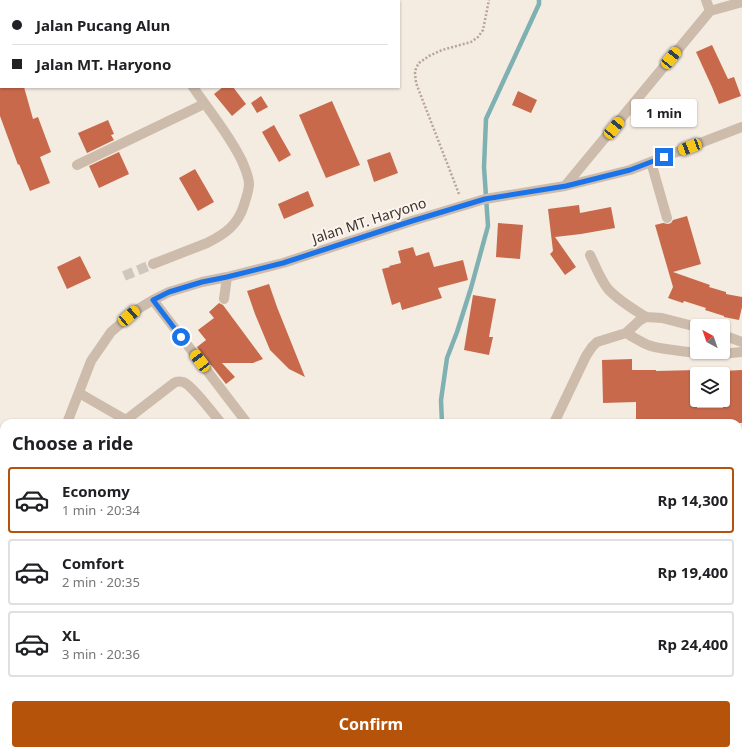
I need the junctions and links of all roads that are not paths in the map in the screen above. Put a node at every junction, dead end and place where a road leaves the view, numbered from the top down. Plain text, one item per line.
1 (706, 0) edge
2 (742, 2) edge
3 (710, 11) junction
4 (194, 88) edge
5 (204, 104) junction
6 (742, 127) edge
7 (651, 162) junction
8 (77, 165) dead end
9 (566, 186) junction
10 (667, 218) dead end
11 (590, 255) dead end
12 (153, 264) tunnel mouth
13 (227, 277) junction
14 (224, 299) dead end
15 (153, 300) junction
16 (646, 317) junction
17 (690, 325) edge
18 (626, 333) junction
19 (730, 338) edge
20 (742, 342) edge
21 (742, 352) edge
22 (79, 393) junction
23 (69, 419) edge
24 (122, 419) edge
25 (128, 419) edge
26 (218, 419) edge
27 (244, 419) edge
28 (556, 419) edge

1 - 3 street
2 - 3 street
3 - 9 street
4 - 5 street
5 - 8 street
5 - 12 street
6 - 7 street, Jalan MT. Haryono
7 - 9 street, Jalan MT. Haryono
7 - 10 street
9 - 13 street, Jalan MT. Haryono
11 - 16 street
13 - 14 street
13 - 15 street, Jalan MT. Haryono
15 - 22 street, Jalan MT. Haryono
15 - 27 street
16 - 17 street
16 - 18 street
18 - 21 street
18 - 28 street
19 - 20 street
22 - 23 street, Jalan MT. Haryono
22 - 24 street
25 - 26 street

